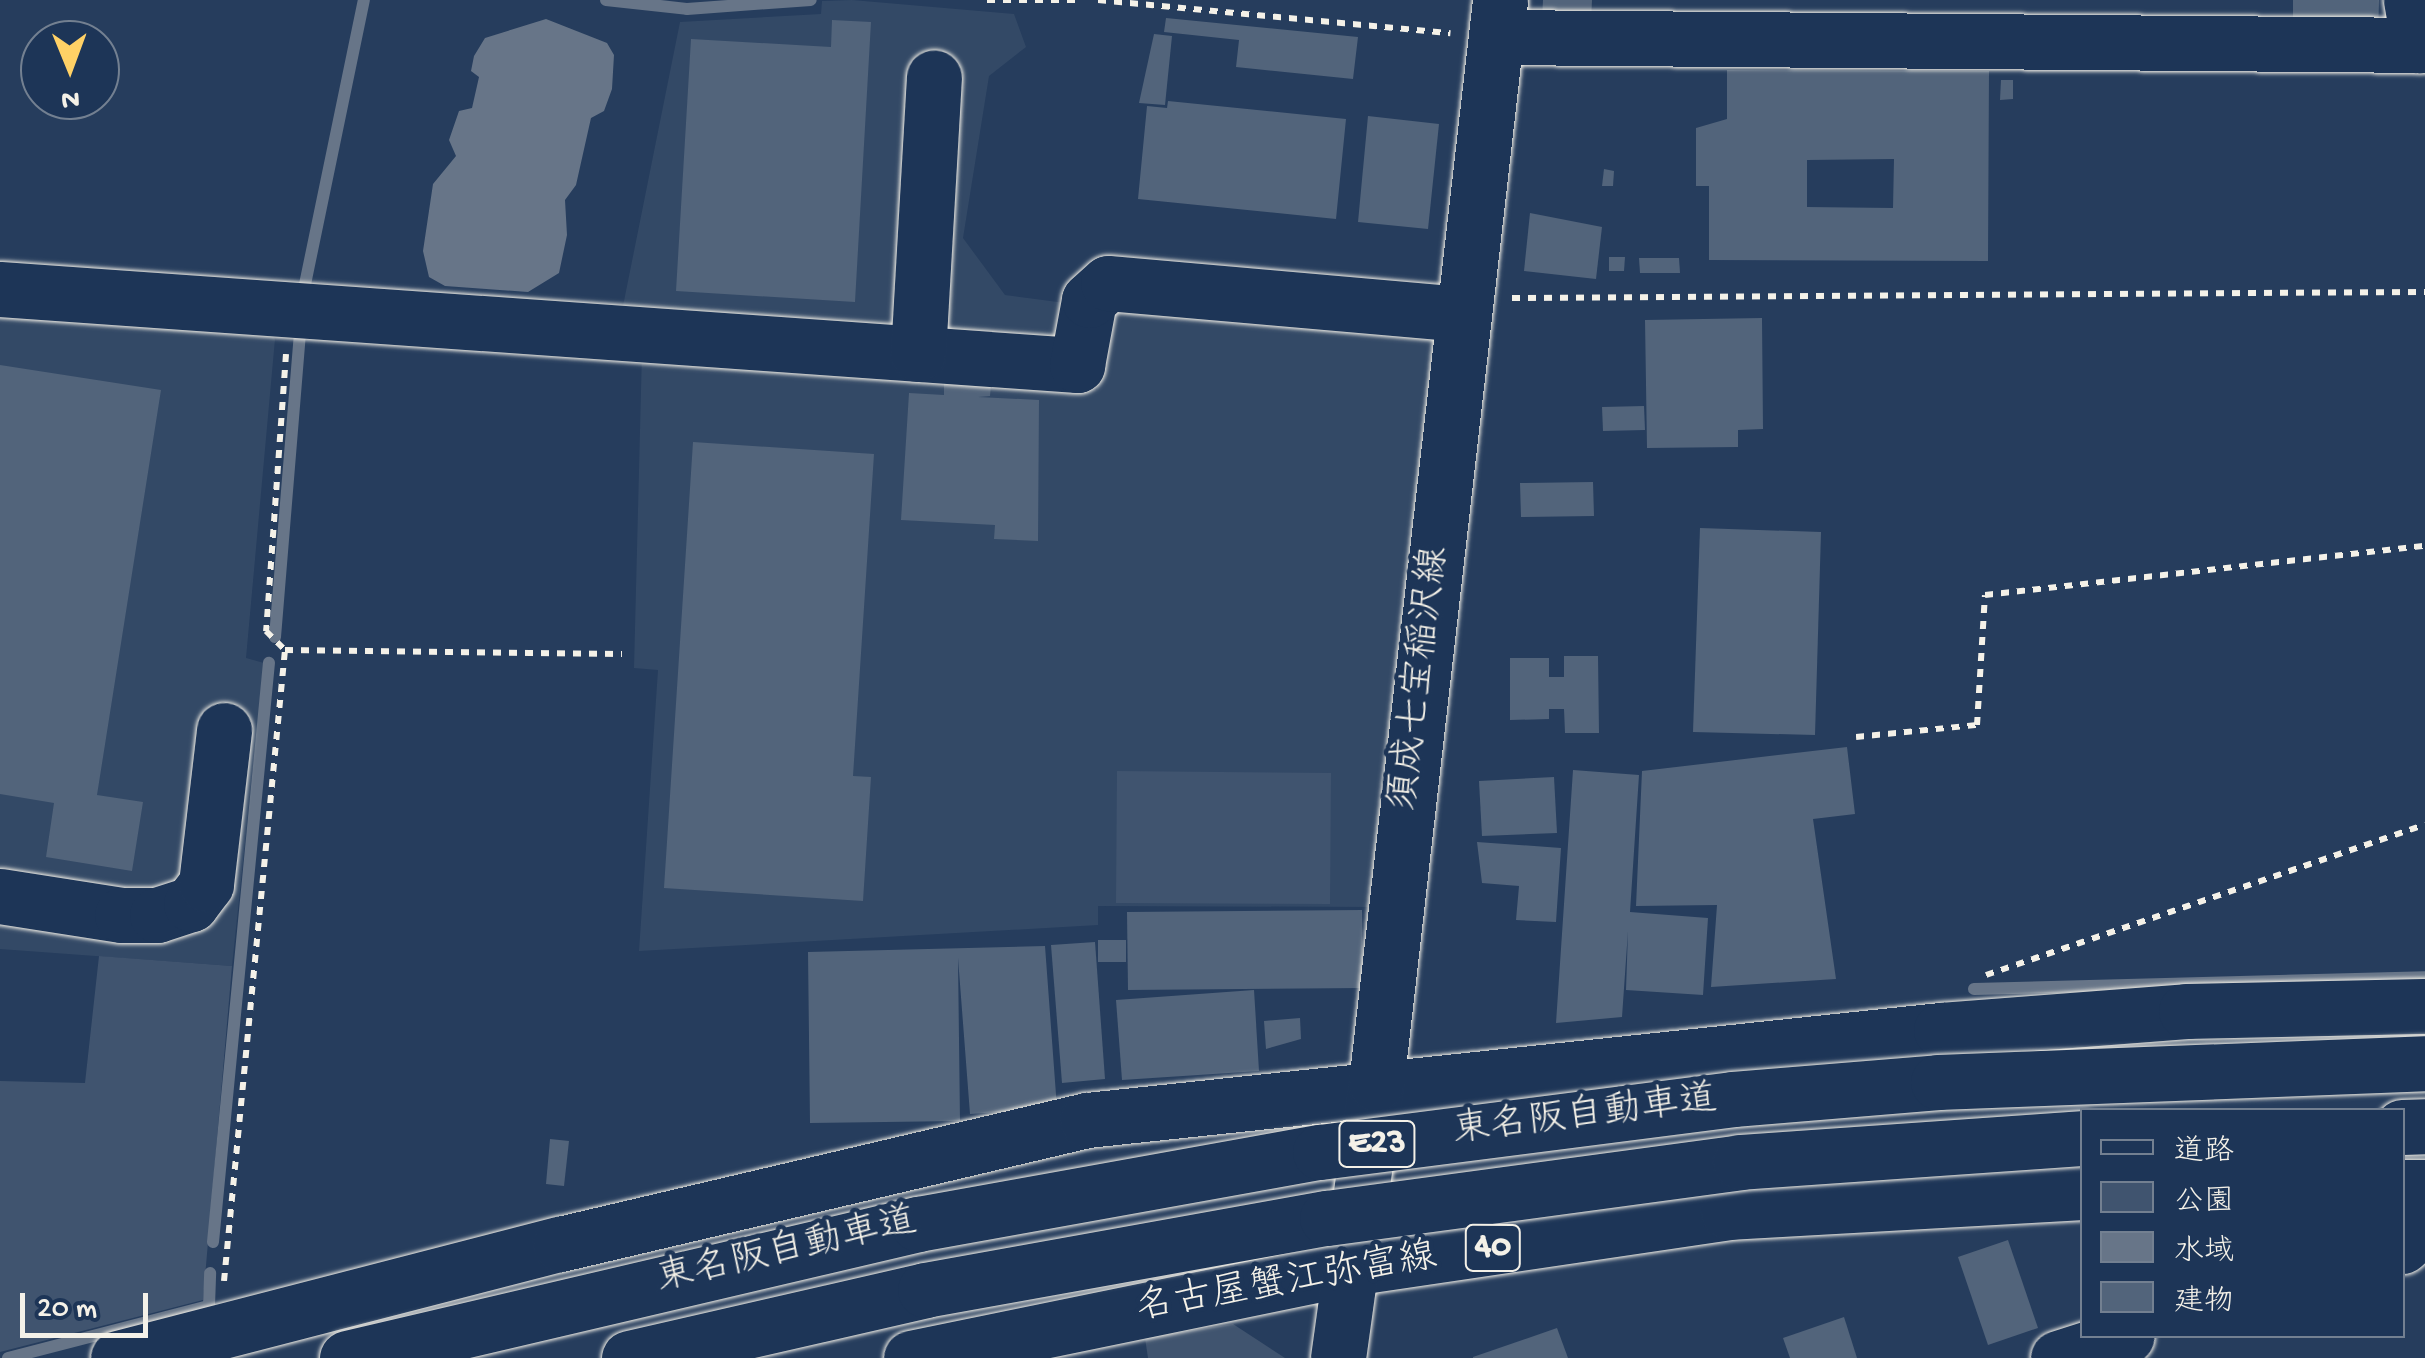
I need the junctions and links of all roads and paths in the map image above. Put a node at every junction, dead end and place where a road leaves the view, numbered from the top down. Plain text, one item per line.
1 (987, 0) edge
2 (1082, 0) edge
3 (1098, 0) edge
4 (1498, 18) edge
5 (2418, 30) edge
6 (934, 77) dead end
7 (0, 289) edge
8 (2425, 292) edge
9 (1465, 306) junction
10 (290, 308) junction
11 (918, 354) junction
12 (2425, 546) edge
13 (286, 650) junction
14 (622, 654) dead end
15 (224, 730) dead end
16 (1856, 737) dead end
17 (2425, 825) edge
18 (0, 896) edge
19 (2425, 1006) edge
20 (1941, 1030) junction
21 (2425, 1064) edge
22 (1376, 1084) junction
23 (2080, 1138) edge
24 (2080, 1192) edge
25 (2425, 1225) edge
26 (2405, 1243) edge
27 (1350, 1268) junction
28 (219, 1332) junction
29 (2121, 1338) edge
30 (118, 1358) edge
31 (347, 1358) edge
32 (629, 1358) edge
33 (912, 1358) edge
34 (1338, 1358) edge
35 (2058, 1358) edge

1 - 2 path
3 - 4 path
4 - 5 main road
4 - 9 main road, 須成七宝稲沢線
6 - 11 main road
7 - 10 main road
8 - 9 path
9 - 11 main road
9 - 22 main road, 須成七宝稲沢線
10 - 11 main road
10 - 13 path
12 - 16 path
13 - 14 path
13 - 28 path
15 - 18 main road
17 - 20 path
19 - 20 main road
20 - 22 main road
21 - 31 main road, 東名阪自動車道 / E23, bridge
22 - 27 main road, 須成七宝稲沢線
22 - 28 main road
23 - 32 main road, 東名阪自動車道 / E23, bridge
24 - 27 main road, 名古屋蟹江弥富線 / 40
25 - 26 main road
27 - 33 main road, 名古屋蟹江弥富線 / 40
27 - 34 main road, 須成七宝稲沢線
28 - 30 main road
29 - 35 main road

